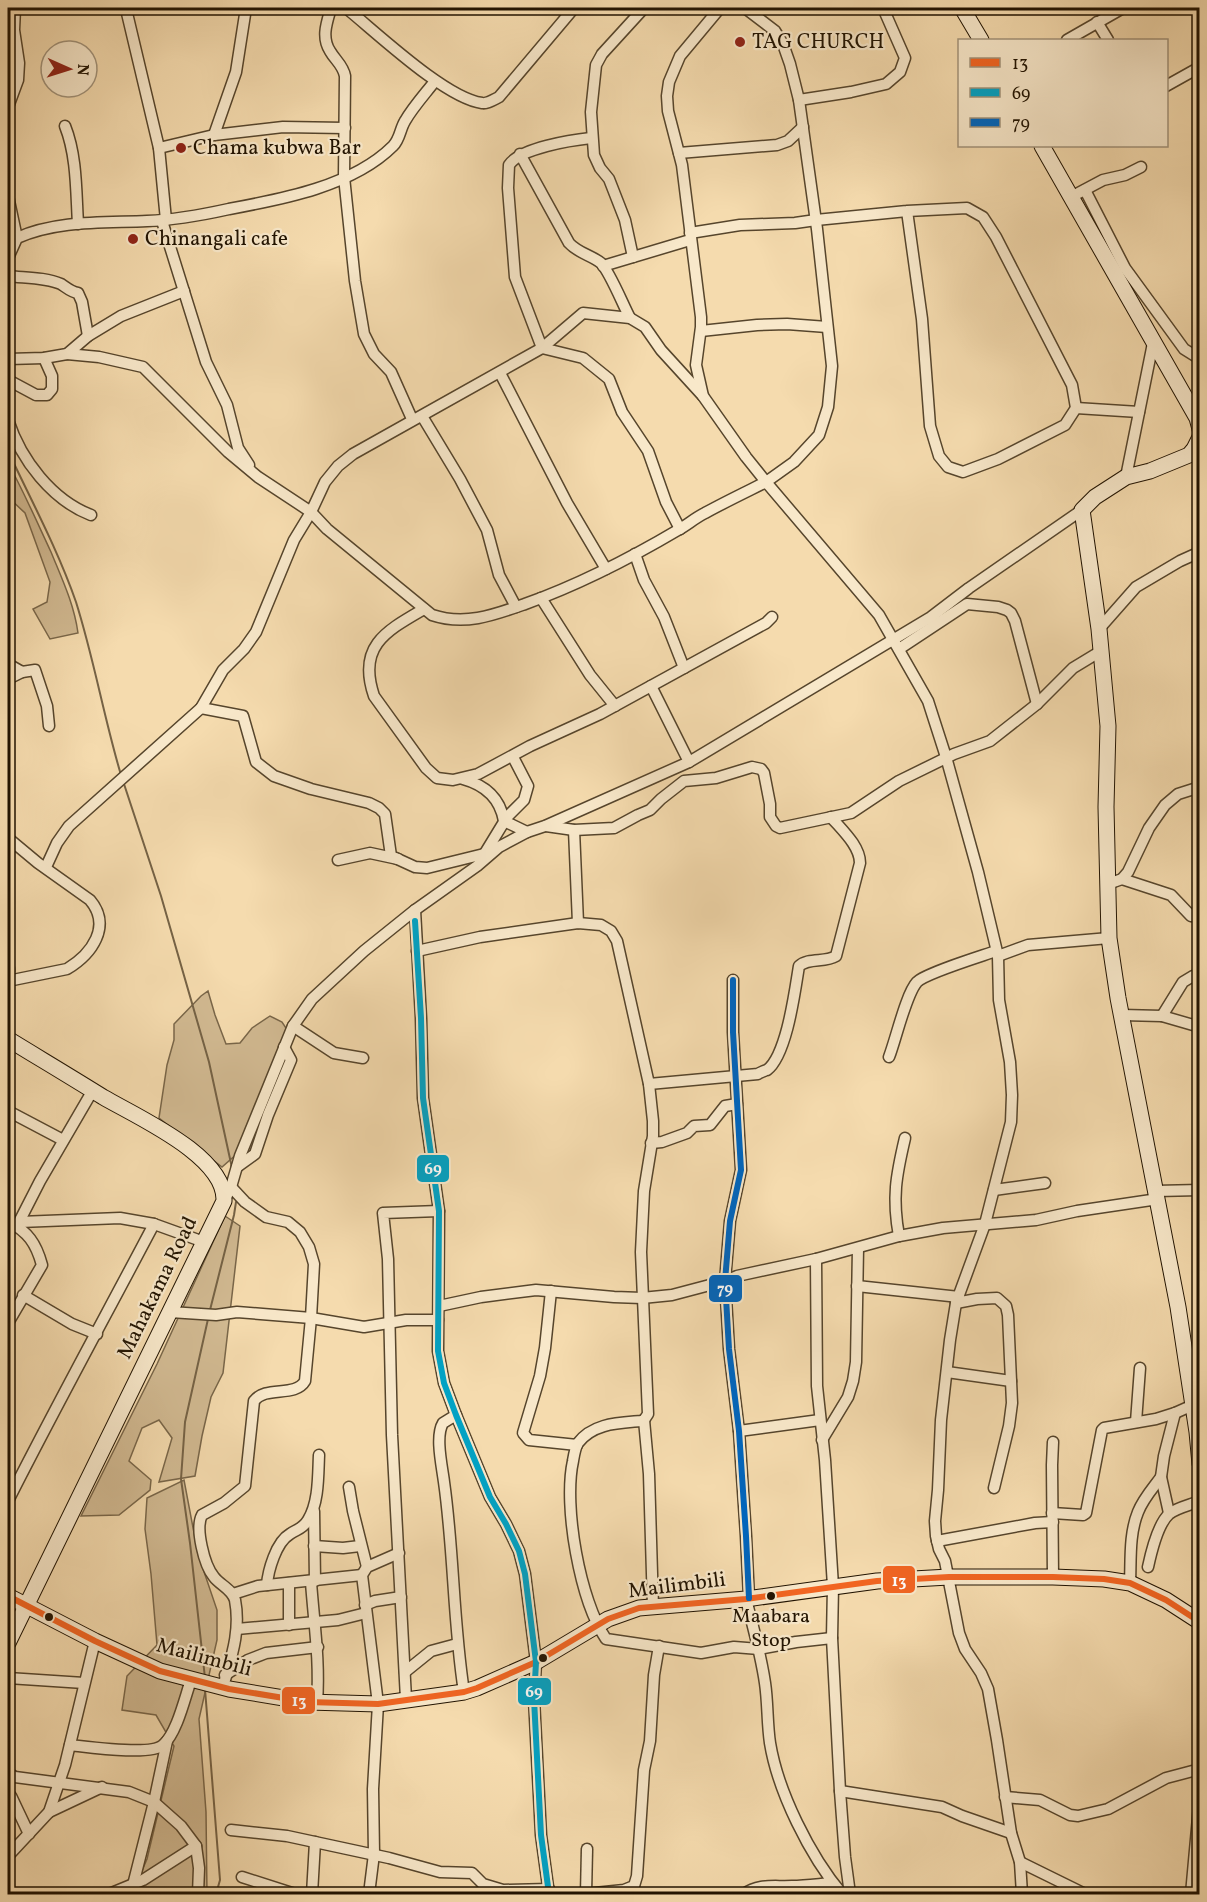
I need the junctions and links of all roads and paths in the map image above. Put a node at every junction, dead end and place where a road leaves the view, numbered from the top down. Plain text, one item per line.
1 (15, 8) edge
2 (246, 8) edge
3 (331, 8) edge
4 (346, 8) edge
5 (574, 8) edge
6 (644, 8) edge
7 (720, 8) edge
8 (745, 8) edge
9 (883, 8) edge
10 (962, 8) edge
11 (1123, 8) edge
12 (126, 9) dead end
13 (1097, 22) junction
14 (980, 39) edge
15 (1069, 39) edge
16 (1107, 39) edge
17 (1200, 67) edge
18 (435, 81) junction
19 (1168, 85) edge
20 (799, 100) junction
21 (8, 107) edge
22 (65, 126) dead end
23 (803, 127) junction
24 (345, 128) junction
25 (214, 135) junction
26 (591, 138) junction
27 (1043, 147) edge
28 (159, 148) junction
29 (679, 153) junction
30 (520, 154) junction
31 (1141, 167) dead end
32 (344, 177) junction
33 (1085, 190) junction
34 (1071, 198) junction
35 (8, 203) edge
36 (907, 211) junction
37 (164, 220) junction
38 (816, 220) junction
39 (78, 224) junction
40 (690, 236) junction
41 (17, 238) junction
42 (633, 257) junction
43 (8, 258) edge
44 (603, 266) junction
45 (8, 276) edge
46 (184, 291) junction
47 (630, 318) junction
48 (827, 327) junction
49 (701, 331) junction
50 (88, 336) junction
51 (1153, 343) junction
52 (542, 348) junction
53 (67, 354) junction
54 (44, 358) junction
55 (8, 359) edge
56 (1200, 359) edge
57 (500, 373) junction
58 (8, 381) edge
59 (703, 396) junction
60 (8, 397) edge
61 (1076, 408) junction
62 (1139, 412) junction
63 (417, 417) junction
64 (8, 420) edge
65 (1200, 429) edge
66 (1200, 437) edge
67 (258, 477) junction
68 (1126, 477) junction
69 (766, 482) junction
70 (1082, 510) junction
71 (311, 512) junction
72 (92, 515) dead end
73 (680, 529) junction
74 (1200, 552) edge
75 (635, 554) junction
76 (606, 569) junction
77 (541, 598) junction
78 (516, 607) junction
79 (424, 609) junction
80 (772, 617) dead end
81 (1099, 629) junction
82 (896, 645) junction
83 (1101, 651) junction
84 (8, 664) edge
85 (684, 668) junction
86 (22, 672) junction
87 (8, 679) edge
88 (651, 687) junction
89 (1037, 704) junction
90 (615, 706) junction
91 (201, 708) junction
92 (49, 726) dead end
93 (513, 757) junction
94 (946, 757) junction
95 (689, 762) junction
96 (460, 778) junction
97 (1200, 787) edge
98 (831, 818) junction
99 (504, 821) junction
100 (545, 826) junction
101 (574, 830) junction
102 (527, 832) junction
103 (8, 838) edge
104 (484, 854) junction
105 (338, 860) dead end
106 (401, 860) junction
107 (477, 866) junction
108 (46, 867) junction
109 (1115, 881) junction
110 (415, 910) junction
111 (1200, 917) edge
112 (578, 922) junction
113 (1109, 938) junction
114 (417, 951) junction
115 (997, 954) junction
116 (8, 961) edge
117 (8, 974) edge
118 (1200, 977) edge
119 (733, 980) dead end
120 (8, 981) edge
121 (1122, 1015) junction
122 (1162, 1016) junction
123 (293, 1026) junction
124 (1200, 1027) edge
125 (8, 1039) edge
126 (889, 1057) dead end
127 (363, 1058) dead end
128 (736, 1076) junction
129 (649, 1084) junction
130 (93, 1090) junction
131 (737, 1104) junction
132 (8, 1111) edge
133 (906, 1138) dead end
134 (63, 1140) junction
135 (651, 1143) junction
136 (1045, 1183) dead end
137 (231, 1187) junction
138 (994, 1190) junction
139 (1200, 1190) edge
140 (1157, 1195) junction
141 (224, 1201) junction
142 (439, 1211) junction
143 (15, 1223) edge
144 (154, 1224) junction
145 (985, 1224) junction
146 (899, 1236) junction
147 (204, 1242) junction
148 (858, 1248) junction
149 (816, 1259) junction
150 (725, 1281) junction
151 (858, 1286) junction
152 (551, 1290) junction
153 (23, 1294) junction
154 (642, 1298) junction
155 (957, 1300) junction
156 (439, 1306) junction
157 (170, 1312) junction
158 (311, 1318) junction
159 (438, 1320) junction
160 (8, 1323) edge
161 (388, 1323) junction
162 (97, 1334) junction
163 (1140, 1368) dead end
164 (947, 1372) junction
165 (1011, 1381) junction
166 (1193, 1405) junction
167 (1175, 1413) junction
168 (456, 1415) junction
169 (644, 1420) junction
170 (820, 1420) junction
171 (1136, 1422) junction
172 (738, 1431) junction
173 (1198, 1432) edge
174 (822, 1440) junction
175 (1053, 1442) dead end
176 (577, 1445) junction
177 (319, 1455) dead end
178 (1200, 1464) edge
179 (1161, 1477) junction
180 (349, 1487) dead end
181 (994, 1488) dead end
182 (1200, 1501) edge
183 (8, 1502) edge
184 (314, 1507) junction
185 (1169, 1513) junction
186 (1053, 1518) junction
187 (937, 1541) junction
188 (314, 1546) junction
189 (360, 1546) junction
190 (399, 1553) junction
191 (1148, 1567) dead end
192 (364, 1571) junction
193 (1053, 1577) junction
194 (949, 1578) junction
195 (313, 1582) junction
196 (289, 1583) junction
197 (1130, 1583) junction
198 (267, 1586) junction
199 (833, 1586) junction
200 (233, 1594) junction
201 (8, 1596) edge
202 (401, 1598) junction
203 (747, 1598) junction
204 (25, 1605) junction
205 (653, 1606) junction
206 (365, 1609) junction
207 (316, 1622) junction
208 (1200, 1622) edge
209 (289, 1625) junction
210 (597, 1626) junction
211 (237, 1629) junction
212 (832, 1638) junction
213 (95, 1641) junction
214 (8, 1643) edge
215 (457, 1644) junction
216 (659, 1646) junction
217 (318, 1647) junction
218 (759, 1649) junction
219 (536, 1662) junction
220 (405, 1672) junction
221 (8, 1678) edge
222 (193, 1680) junction
223 (84, 1683) junction
224 (223, 1683) junction
225 (464, 1692) junction
226 (406, 1699) junction
227 (317, 1702) junction
228 (378, 1704) junction
229 (167, 1741) junction
230 (70, 1745) junction
231 (1200, 1769) edge
232 (11, 1775) edge
233 (59, 1782) junction
234 (102, 1787) junction
235 (840, 1791) junction
236 (1200, 1795) edge
237 (1005, 1797) junction
238 (9, 1801) edge
239 (154, 1802) junction
240 (49, 1812) junction
241 (231, 1830) dead end
242 (1011, 1833) junction
243 (29, 1834) junction
244 (315, 1842) junction
245 (196, 1846) junction
246 (587, 1848) dead end
247 (374, 1854) junction
248 (1197, 1855) edge
249 (8, 1856) edge
250 (1020, 1862) junction
251 (242, 1877) dead end
252 (832, 1883) junction
253 (133, 1885) junction
254 (812, 1890) edge
255 (549, 1892) edge
256 (624, 1892) edge
257 (109, 1894) edge
258 (198, 1894) edge
259 (295, 1894) edge
260 (312, 1894) edge
261 (369, 1894) edge
262 (585, 1894) edge
263 (744, 1894) edge
264 (842, 1894) edge
265 (850, 1894) edge
266 (1022, 1894) edge
267 (1085, 1894) edge
268 (1191, 1894) edge

1 - 21 street
2 - 25 street
3 - 24 street
4 - 18 street
5 - 18 street
6 - 26 street
7 - 29 street
8 - 20 street
9 - 20 street
10 - 14 street
11 - 13 street
12 - 28 street
13 - 15 street
13 - 16 street
17 - 19 street
18 - 32 street
20 - 23 street
22 - 39 street
23 - 29 street
23 - 38 street
24 - 25 street
24 - 32 street
25 - 28 street
26 - 30 street
26 - 42 street
27 - 34 street
28 - 37 street
29 - 40 street
30 - 44 street
30 - 52 street
31 - 33 street
32 - 37 street
32 - 63 street
33 - 34 street
33 - 56 street
34 - 51 street
35 - 41 street
36 - 38 street
36 - 61 street
36 - 61 street
37 - 39 street
37 - 46 street
38 - 40 street
38 - 48 street
39 - 41 street
40 - 42 street
40 - 49 street
41 - 43 street
42 - 44 street
44 - 47 street
45 - 50 street
46 - 50 street
46 - 67 street
47 - 52 street
47 - 59 street
48 - 49 street
48 - 69 street
49 - 59 street
50 - 53 street
51 - 62 street
51 - 65 street
52 - 57 street
52 - 73 street
53 - 54 street
53 - 67 street
54 - 55 street
54 - 58 street
57 - 63 street
57 - 76 street
58 - 60 street
59 - 69 street
61 - 62 street
62 - 68 street
63 - 71 street
63 - 78 street
64 - 72 street
66 - 68 street
67 - 71 street
68 - 70 street
69 - 73 street
69 - 82 street
70 - 81 street
70 - 82 street
71 - 79 street
71 - 91 street
73 - 75 street
74 - 81 street
75 - 76 street
75 - 85 street
76 - 77 street
77 - 78 street
77 - 90 street
78 - 79 street
79 - 96 street
80 - 85 street
81 - 83 street
82 - 89 street
82 - 94 street
82 - 95 street
83 - 89 street
83 - 109 street
84 - 86 street
85 - 88 street
86 - 87 street
86 - 92 street
88 - 90 street
88 - 95 street
89 - 94 street
90 - 93 street
91 - 106 street
91 - 108 street
93 - 96 street
93 - 99 street
94 - 98 street
94 - 115 street
95 - 100 street
96 - 99 street
97 - 109 street
98 - 101 street
98 - 128 street
99 - 102 street
99 - 104 street
100 - 101 street
100 - 102 street
101 - 112 street
102 - 107 street
103 - 108 street
104 - 106 street
104 - 107 street
105 - 106 street
107 - 110 street
108 - 120 street
109 - 111 street
109 - 113 street
110 - 114 street
110 - 123 street
112 - 114 street
112 - 129 street
113 - 115 street
113 - 121 street
114 - 142 street
115 - 126 street
115 - 138 street
116 - 117 street
118 - 122 street
119 - 128 street
121 - 122 street
121 - 140 street
122 - 124 street
123 - 127 street
123 - 137 street
125 - 130 street, Mahakama Road
128 - 129 street
128 - 131 street
129 - 135 street
130 - 134 street
130 - 141 street, Mahakama Road
131 - 135 street
131 - 150 street
132 - 134 street
133 - 146 street
134 - 143 street
135 - 154 street
136 - 138 street
137 - 141 street
137 - 158 street
138 - 145 street
139 - 140 street
140 - 145 street
140 - 166 street
141 - 147 street, Mahakama Road
142 - 156 street
142 - 161 street
143 - 144 street
143 - 153 street
144 - 147 street
144 - 162 street
145 - 146 street
145 - 155 street
146 - 148 street
147 - 157 street, Mahakama Road
148 - 149 street
148 - 151 street
149 - 150 street
149 - 170 street
150 - 154 street
150 - 172 street
151 - 155 street
151 - 174 street
152 - 154 street
152 - 156 street
152 - 176 street
153 - 160 street
153 - 162 street
154 - 169 street
155 - 164 street
155 - 165 street
156 - 159 street
157 - 158 street
157 - 204 street, Mahakama Road
158 - 161 street
158 - 200 street
159 - 161 street
159 - 168 street
161 - 190 street
162 - 183 street
163 - 171 street
164 - 165 street
164 - 187 street
165 - 181 street
166 - 167 street
166 - 173 street
167 - 171 street
167 - 179 street
168 - 215 street
168 - 219 street
169 - 176 street
169 - 205 street
170 - 172 street
170 - 174 street
171 - 186 street
172 - 203 street
173 - 178 street
174 - 199 street
175 - 186 street
176 - 210 street
177 - 184 street
179 - 185 street
179 - 197 street
180 - 189 street
182 - 185 street
184 - 188 street
184 - 198 street
185 - 191 street
186 - 187 street
186 - 193 street
187 - 194 street
188 - 189 street
188 - 195 street
189 - 192 street
190 - 192 street
190 - 202 street
192 - 195 street
192 - 206 street
193 - 194 street, Mailimbili
193 - 197 street, Mailimbili
194 - 199 street, Mailimbili
194 - 237 street
195 - 196 street
195 - 207 street
196 - 198 street
196 - 209 street
197 - 208 street, Mailimbili
198 - 200 street
199 - 203 street, Mailimbili
199 - 212 street
200 - 211 street
201 - 204 street, Mailimbili
202 - 206 street
202 - 220 street
203 - 205 street, Mailimbili
203 - 218 street
204 - 213 street, Mailimbili
204 - 214 street, Mahakama Road
205 - 210 street, Mailimbili
206 - 207 street
206 - 228 street
207 - 209 street
207 - 217 street
209 - 211 street
210 - 216 street
210 - 219 street, Mailimbili
211 - 224 street
212 - 218 street
212 - 235 street
213 - 222 street, Mailimbili
213 - 223 street
215 - 220 street
215 - 225 street
216 - 218 street
216 - 256 street
217 - 224 street
217 - 227 street
218 - 252 street
219 - 225 street, Mailimbili
219 - 255 street
220 - 226 street
221 - 223 street
222 - 224 street, Mailimbili
222 - 229 street
223 - 230 street
224 - 227 street, Mailimbili
225 - 226 street, Mailimbili
226 - 228 street, Mailimbili
227 - 228 street, Mailimbili
228 - 247 street
229 - 230 street
229 - 239 street
230 - 233 street
231 - 237 street
232 - 233 street
232 - 238 street
233 - 234 street
233 - 240 street
234 - 239 street
234 - 240 street
235 - 242 street
235 - 265 street
236 - 248 street
237 - 242 street
238 - 243 street
239 - 245 street
239 - 253 street
240 - 243 street
241 - 244 street
242 - 250 street
243 - 249 street
244 - 247 street
244 - 260 street
245 - 253 street
245 - 258 street
246 - 262 street
247 - 255 street
247 - 261 street
248 - 268 street
250 - 266 street
250 - 267 street
251 - 259 street
252 - 254 street
252 - 264 street
253 - 257 street
254 - 263 street
256 - 262 street

